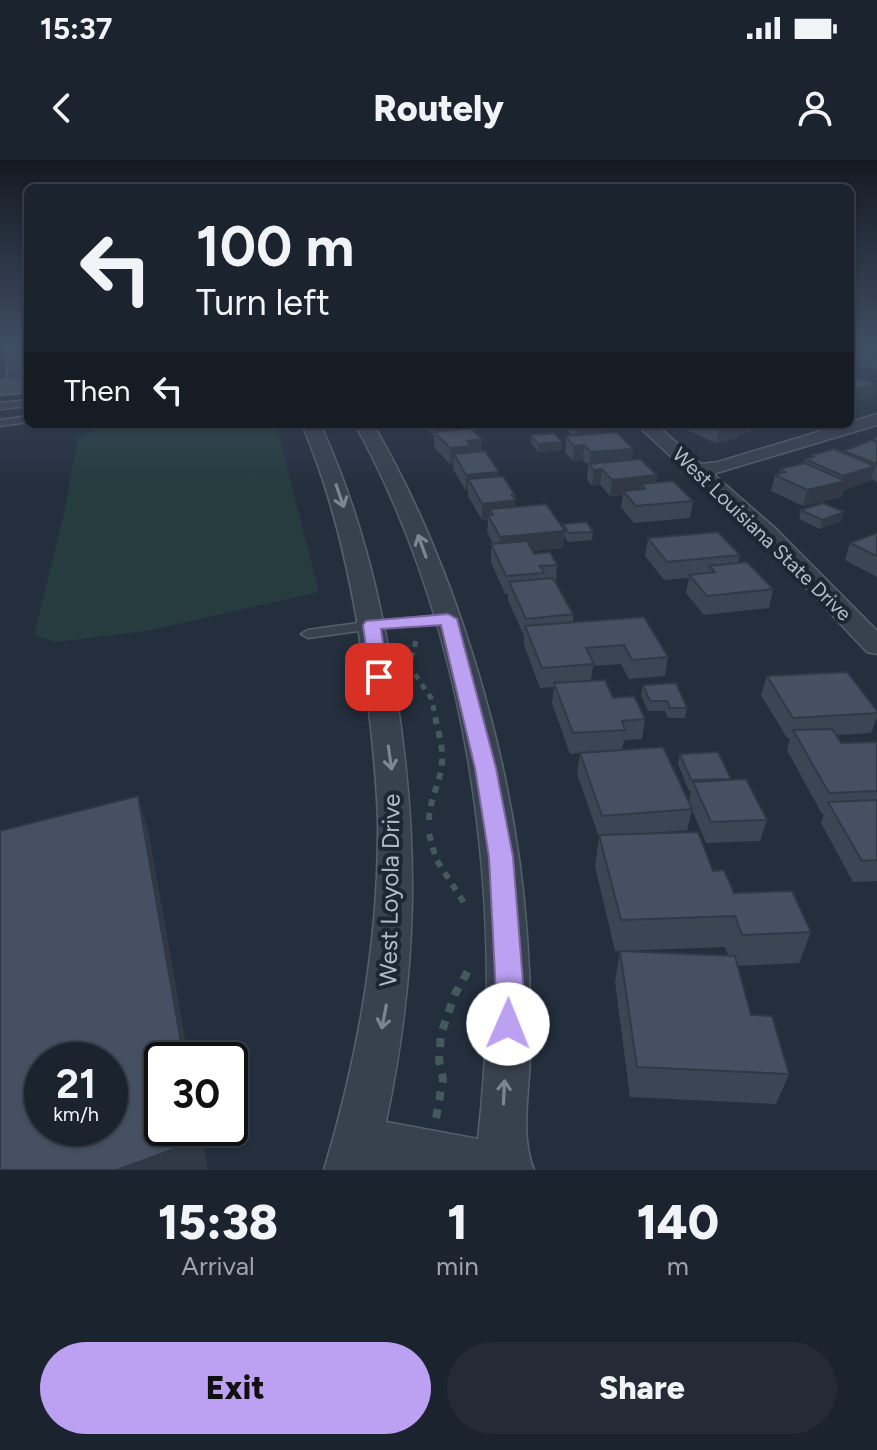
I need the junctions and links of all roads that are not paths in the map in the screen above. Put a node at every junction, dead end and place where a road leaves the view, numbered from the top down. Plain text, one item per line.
1 (877, 419) edge
2 (24, 420) edge
3 (0, 423) edge
4 (854, 426) edge
5 (312, 428) edge
6 (366, 428) edge
7 (650, 428) edge
8 (848, 428) edge
9 (699, 470) junction
10 (448, 619) junction
11 (372, 625) junction
12 (308, 634) dead end
13 (876, 644) edge
14 (353, 1156) edge
15 (503, 1169) edge

1 - 4 street
2 - 3 lane
5 -> 11 street, West Loyola Drive
10 -> 6 street
7 - 9 street, West Louisiana State Drive
8 - 9 street
9 - 13 street, West Louisiana State Drive
10 - 11 lane
15 -> 10 street
11 - 12 lane
11 -> 14 street, West Loyola Drive
14 - 15 street

